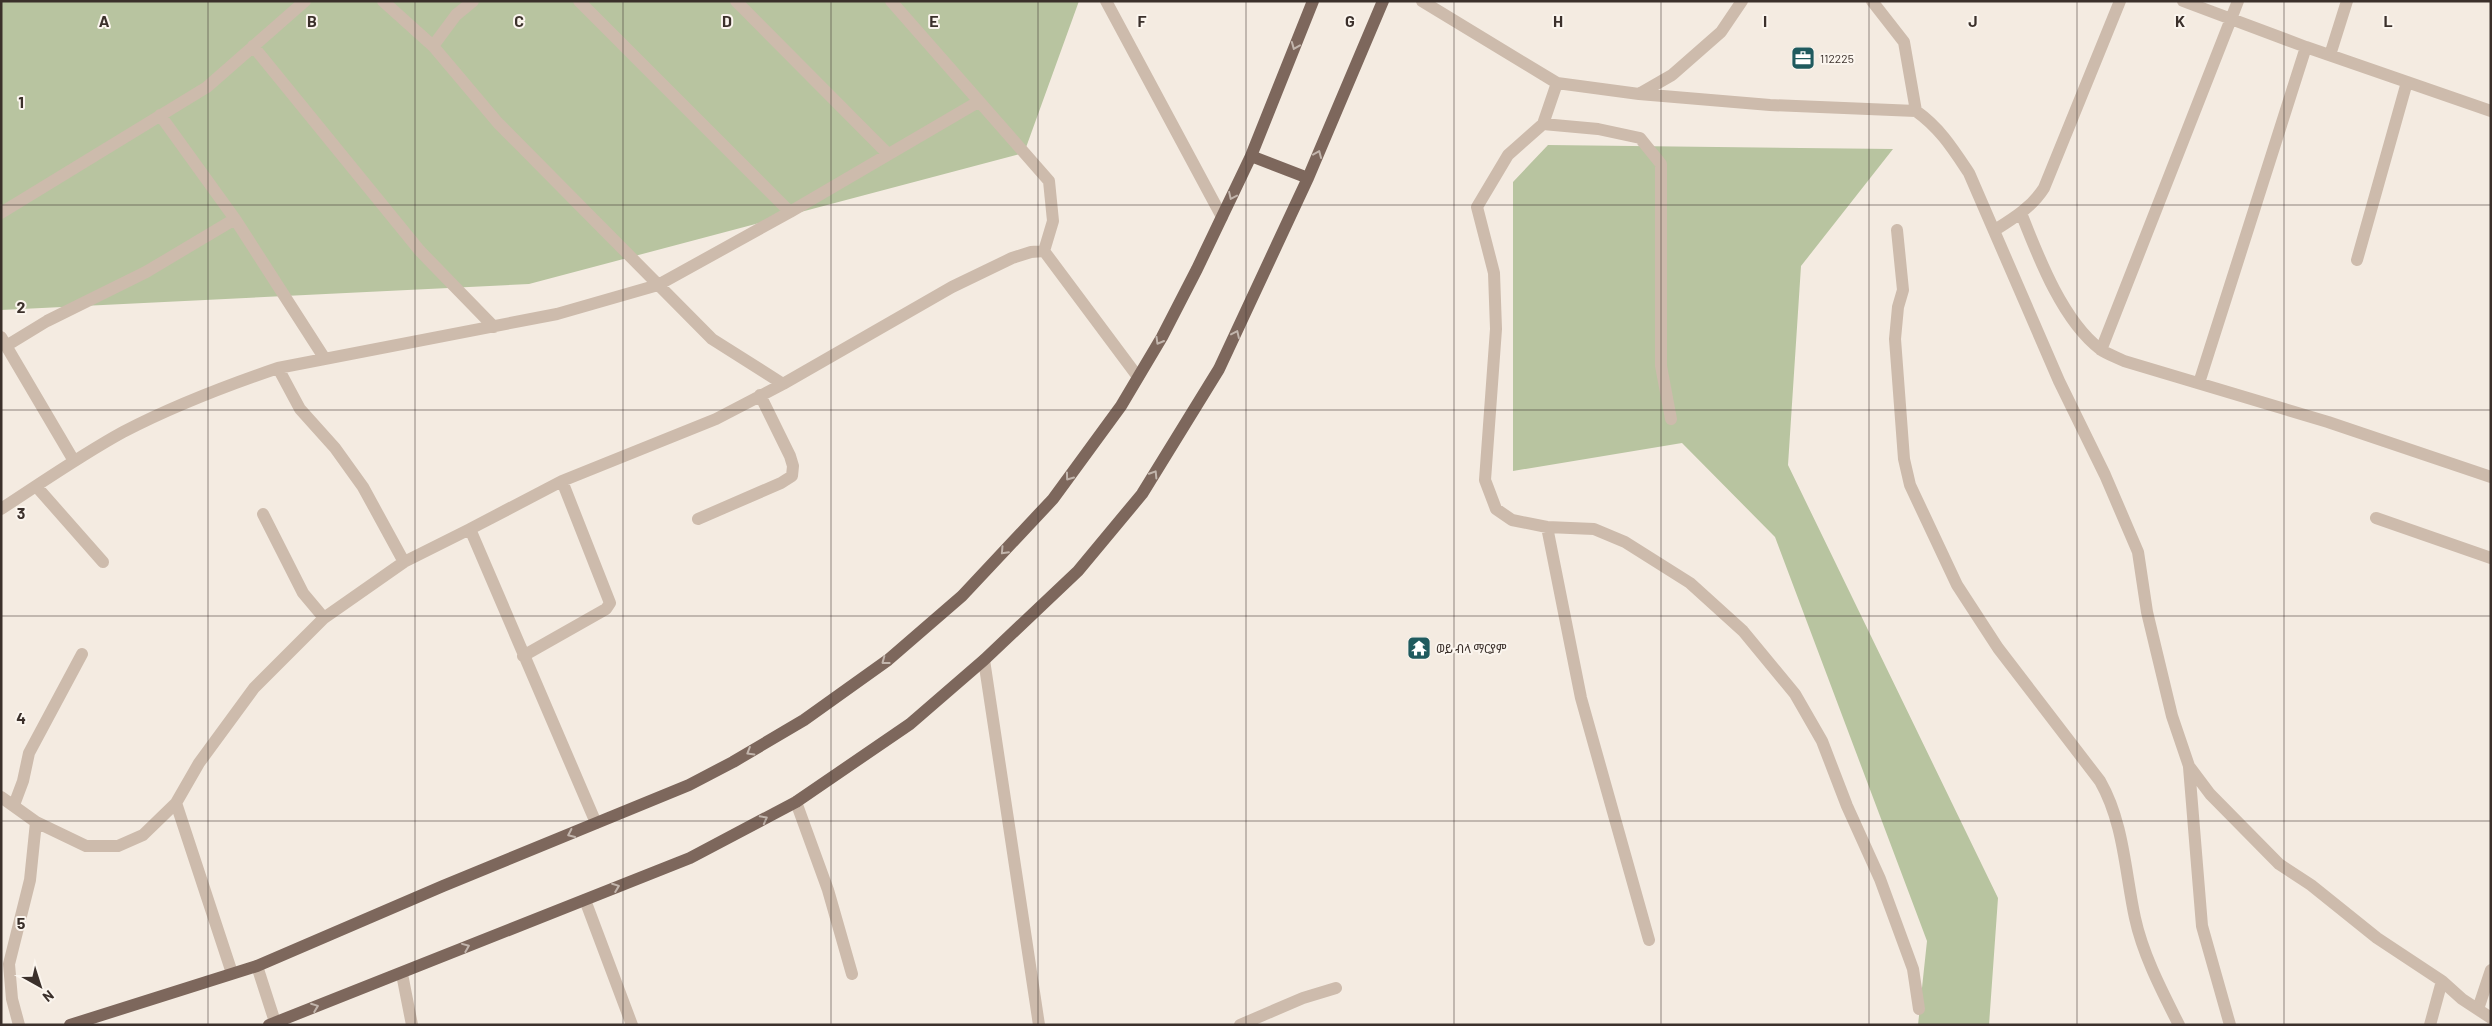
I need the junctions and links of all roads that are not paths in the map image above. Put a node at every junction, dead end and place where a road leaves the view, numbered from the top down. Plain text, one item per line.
1 (305, 1) edge
2 (383, 1) edge
3 (473, 1) edge
4 (579, 1) edge
5 (736, 1) edge
6 (891, 1) edge
7 (1106, 1) edge
8 (1313, 1) edge
9 (1383, 1) edge
10 (1422, 1) edge
11 (1742, 1) edge
12 (1872, 1) edge
13 (2120, 1) edge
14 (2183, 1) edge
15 (2238, 1) edge
16 (2347, 1) edge
17 (2232, 20) junction
18 (253, 46) junction
19 (433, 46) junction
20 (2306, 47) junction
21 (2330, 55) junction
22 (2407, 82) junction
23 (1557, 83) junction
24 (1639, 94) junction
25 (978, 102) junction
26 (1916, 111) junction
27 (2491, 111) edge
28 (160, 115) junction
29 (1543, 124) junction
30 (888, 154) junction
31 (1250, 156) junction
32 (1308, 178) junction
33 (790, 212) junction
34 (1, 213) edge
35 (2021, 213) junction
36 (1222, 217) junction
37 (235, 219) junction
38 (1897, 230) dead end
39 (1995, 230) junction
40 (1044, 251) junction
41 (2357, 260) dead end
42 (658, 286) junction
43 (494, 327) junction
44 (4, 342) edge
45 (2100, 350) junction
46 (325, 359) junction
47 (278, 368) junction
48 (1138, 377) junction
49 (783, 384) junction
50 (2199, 384) junction
51 (760, 395) junction
52 (1671, 419) dead end
53 (74, 461) junction
54 (2491, 477) edge
55 (562, 481) junction
56 (36, 486) junction
57 (1, 509) edge
58 (263, 514) dead end
59 (2376, 518) dead end
60 (698, 519) dead end
61 (1547, 527) junction
62 (470, 529) junction
63 (2491, 558) edge
64 (103, 562) dead end
65 (404, 562) junction
66 (324, 618) junction
67 (82, 654) dead end
68 (523, 656) junction
69 (984, 660) junction
70 (2189, 766) junction
71 (1, 797) edge
72 (796, 802) junction
73 (176, 803) junction
74 (14, 805) junction
75 (36, 822) junction
76 (596, 823) junction
77 (585, 900) junction
78 (1649, 940) dead end
79 (257, 966) junction
80 (2491, 970) edge
81 (232, 974) junction
82 (402, 974) junction
83 (852, 974) dead end
84 (2442, 981) junction
85 (1336, 988) dead end
86 (1919, 1009) dead end
87 (2478, 1010) junction
88 (2491, 1018) edge
89 (273, 1024) edge
90 (19, 1025) edge
91 (70, 1025) edge
92 (412, 1025) edge
93 (632, 1025) edge
94 (1039, 1025) edge
95 (1240, 1025) edge
96 (2179, 1025) edge
97 (2230, 1025) edge
98 (2430, 1025) edge

1 - 18 street
2 - 19 street
3 - 19 street
4 - 33 street
5 - 30 street
6 - 25 street
7 - 36 street
8 -> 31 main road
32 -> 9 main road
10 - 23 street
11 - 24 street
12 - 26 street
13 - 35 street
14 - 17 street
15 - 17 street
16 - 21 street
17 - 20 street
17 - 45 street
18 - 28 street
18 - 43 street
19 - 42 street
20 - 21 street
20 - 50 street
21 - 22 street
22 - 27 street
22 - 41 street
23 - 24 street
23 - 29 street
24 - 26 street
25 - 30 street
25 - 40 street
26 - 39 street
28 - 34 street
28 - 37 street
29 - 52 street
29 - 61 street
30 - 33 street
31 - 32 main road
31 -> 36 main road
69 -> 32 main road
33 - 42 street
35 - 39 street
35 - 45 street
36 -> 48 main road
37 - 44 street
37 - 46 street
38 - 96 street
39 - 70 street
40 - 48 street
40 - 49 street
42 - 43 street
42 - 49 street
43 - 46 street
44 - 53 street
45 - 50 street
46 - 47 street
47 - 53 street
47 - 65 street
48 -> 76 main road
49 - 51 street
50 - 54 street
51 - 55 street
51 - 60 street
53 - 56 street
55 - 62 street
55 - 68 street
56 - 57 street
56 - 64 street
58 - 66 street
59 - 63 street
61 - 78 street
61 - 86 street
62 - 65 street
62 - 68 street
65 - 66 street
66 - 73 street
67 - 74 street
68 - 76 street
69 - 72 main road
69 - 94 street
70 - 84 street
70 - 97 street
71 - 74 street
77 -> 72 main road
72 - 83 street
73 - 75 street
73 - 81 street
74 - 75 street
75 - 90 street
76 -> 79 main road
82 -> 77 main road
77 - 93 street
79 - 81 main road
79 - 89 street
80 - 87 street
81 - 91 main road
89 -> 82 main road
82 - 92 street
84 - 87 street
84 - 98 street
85 - 95 street
87 - 88 street

